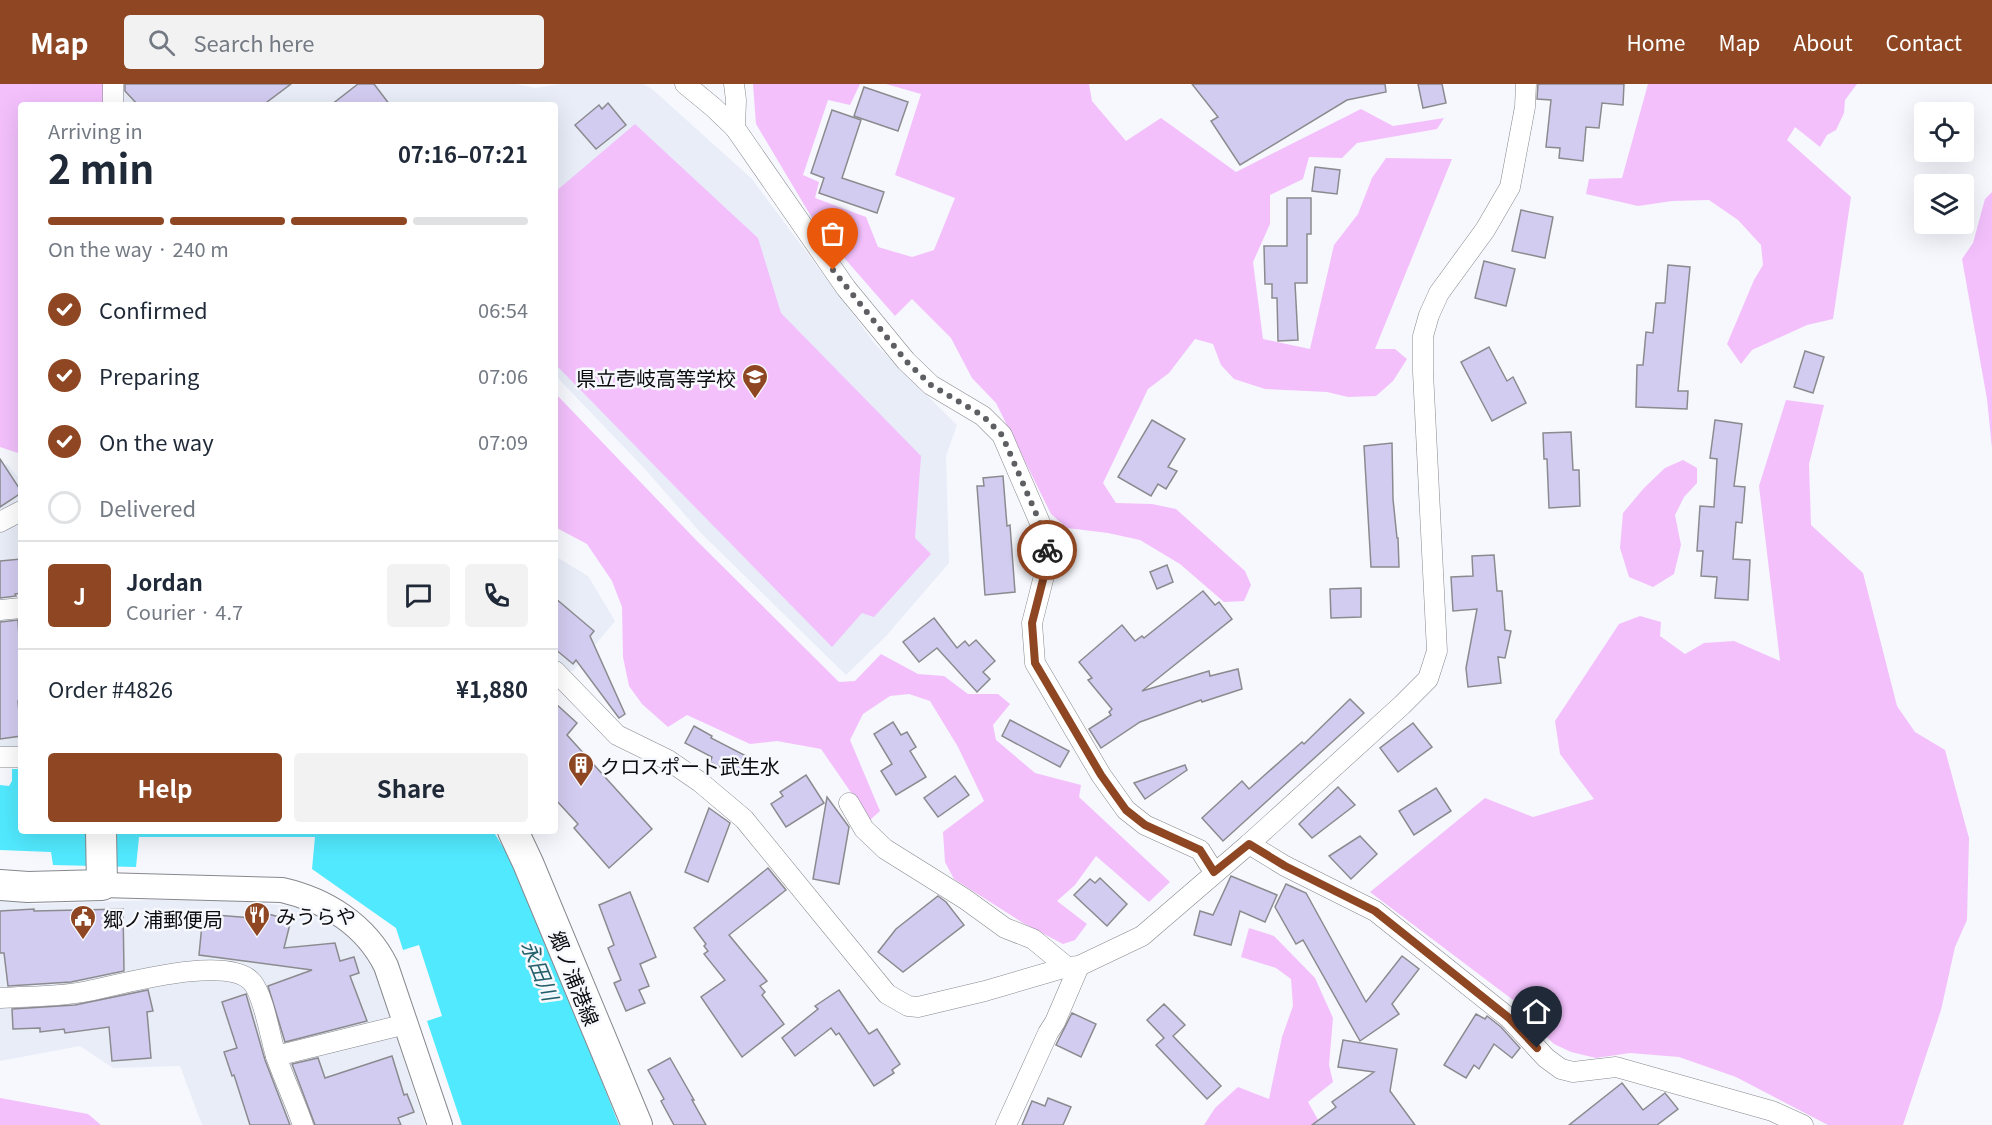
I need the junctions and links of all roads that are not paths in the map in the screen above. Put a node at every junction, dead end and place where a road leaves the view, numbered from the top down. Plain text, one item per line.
1 (113, 84) edge
2 (686, 84) edge
3 (734, 84) edge
4 (1526, 84) edge
5 (113, 102) edge
6 (735, 128) junction
7 (18, 513) edge
8 (0, 522) edge
9 (18, 608) edge
10 (0, 610) edge
11 (558, 674) edge
12 (0, 757) edge
13 (18, 757) edge
14 (849, 803) dead end
15 (101, 834) edge
16 (514, 834) edge
17 (1249, 844) junction
18 (1214, 872) junction
19 (102, 877) junction
20 (0, 885) edge
21 (1073, 966) junction
22 (0, 998) edge
23 (406, 1024) junction
24 (276, 1056) junction
25 (303, 1125) edge
26 (440, 1125) edge
27 (637, 1125) edge
28 (1006, 1125) edge
29 (1803, 1125) edge

1 - 5 street
2 - 6 street
3 - 6 street
4 - 17 street
6 - 18 street
7 - 8 street
9 - 10 street
11 - 21 street
12 - 13 street
14 - 21 street
15 - 19 main road
16 - 27 main road, 郷ノ浦港線
17 - 18 street
17 - 29 street
18 - 21 street
19 - 20 main road
19 - 23 street
21 - 28 street
22 - 24 street
23 - 24 street
23 - 26 street
24 - 25 street

